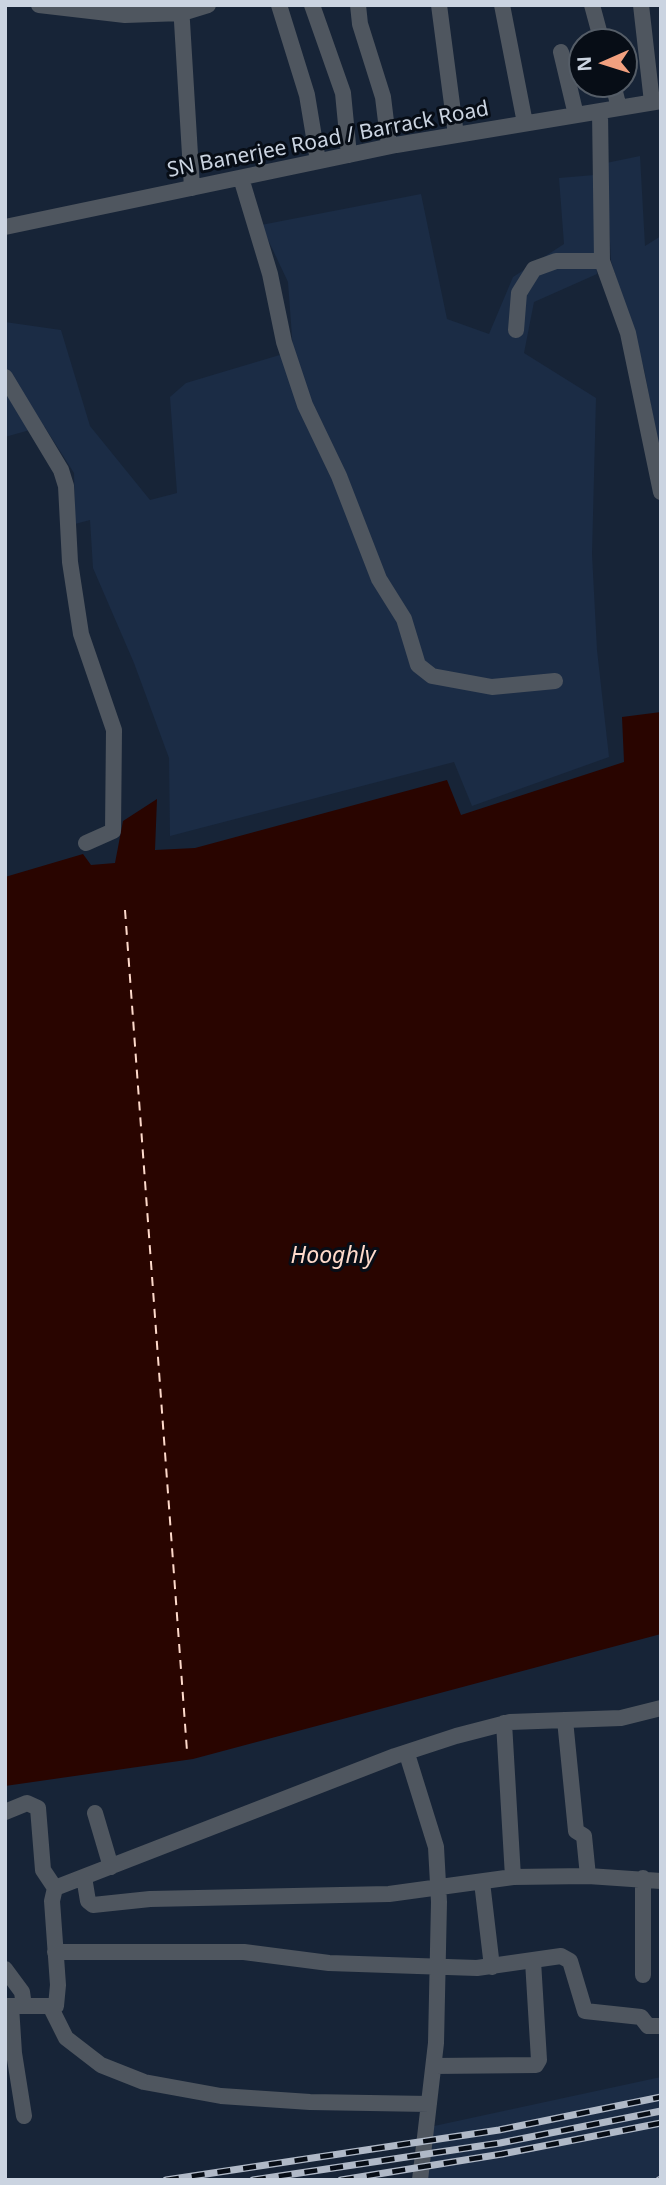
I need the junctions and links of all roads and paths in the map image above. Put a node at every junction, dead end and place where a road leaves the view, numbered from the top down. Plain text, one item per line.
1 (39, 5) edge
2 (208, 5) edge
3 (279, 5) edge
4 (312, 5) edge
5 (358, 5) edge
6 (439, 5) edge
7 (502, 5) edge
8 (592, 5) edge
9 (641, 5) edge
10 (181, 9) edge
11 (598, 28) edge
12 (561, 51) dead end
13 (616, 98) edge
14 (657, 101) edge
15 (619, 108) junction
16 (600, 111) junction
17 (576, 115) junction
18 (525, 123) junction
19 (456, 135) junction
20 (388, 146) junction
21 (349, 155) junction
22 (318, 161) junction
23 (241, 178) junction
24 (192, 188) junction
25 (5, 228) edge
26 (602, 261) junction
27 (516, 330) dead end
28 (5, 377) edge
29 (661, 492) edge
30 (555, 681) dead end
31 (86, 843) dead end
32 (661, 1708) edge
33 (565, 1720) junction
34 (504, 1723) junction
35 (407, 1754) junction
36 (5, 1812) edge
37 (95, 1813) dead end
38 (111, 1867) junction
39 (588, 1875) junction
40 (84, 1877) junction
41 (513, 1877) junction
42 (643, 1878) junction
43 (661, 1881) edge
44 (482, 1882) junction
45 (438, 1886) junction
46 (55, 1888) junction
47 (55, 1952) junction
48 (533, 1961) junction
49 (440, 1967) junction
50 (492, 1967) junction
51 (5, 1969) edge
52 (643, 1975) dead end
53 (13, 2006) edge
54 (50, 2006) junction
55 (661, 2026) edge
56 (10, 2059) edge
57 (434, 2066) junction
58 (429, 2104) junction
59 (24, 2116) dead end
60 (420, 2180) edge

1 - 10 street
2 - 10 street
3 - 22 street
4 - 21 street
5 - 20 street
6 - 19 street
7 - 18 street
8 - 11 street
9 - 14 street
10 - 24 street
12 - 17 street
13 - 15 street
14 - 15 street, SN Banerjee Road / Barrack Road
15 - 16 street, SN Banerjee Road / Barrack Road
16 - 17 street, SN Banerjee Road / Barrack Road
16 - 26 street
17 - 18 street, SN Banerjee Road / Barrack Road
18 - 19 street, SN Banerjee Road / Barrack Road
19 - 20 street, SN Banerjee Road / Barrack Road
20 - 21 street, SN Banerjee Road / Barrack Road
21 - 22 street, SN Banerjee Road / Barrack Road
22 - 23 street, SN Banerjee Road / Barrack Road
23 - 24 street, SN Banerjee Road / Barrack Road
23 - 30 street
24 - 25 street, SN Banerjee Road / Barrack Road
26 - 27 street
26 - 29 street
28 - 31 street
32 - 33 street
33 - 34 street
33 - 39 street
34 - 35 street
34 - 41 street
35 - 38 street
35 - 45 street
36 - 46 street
37 - 38 street
38 - 40 street
39 - 41 street
39 - 42 street
40 - 45 street
40 - 46 street
41 - 44 street
42 - 43 street
42 - 52 street
44 - 45 street
44 - 50 street
45 - 49 street
46 - 47 street
47 - 49 street
47 - 54 street
48 - 50 street
48 - 55 street
48 - 57 street
49 - 50 street
49 - 57 street
51 - 53 street
53 - 54 street
53 - 56 street
54 - 58 street
56 - 59 street
57 - 58 street
58 - 60 street

